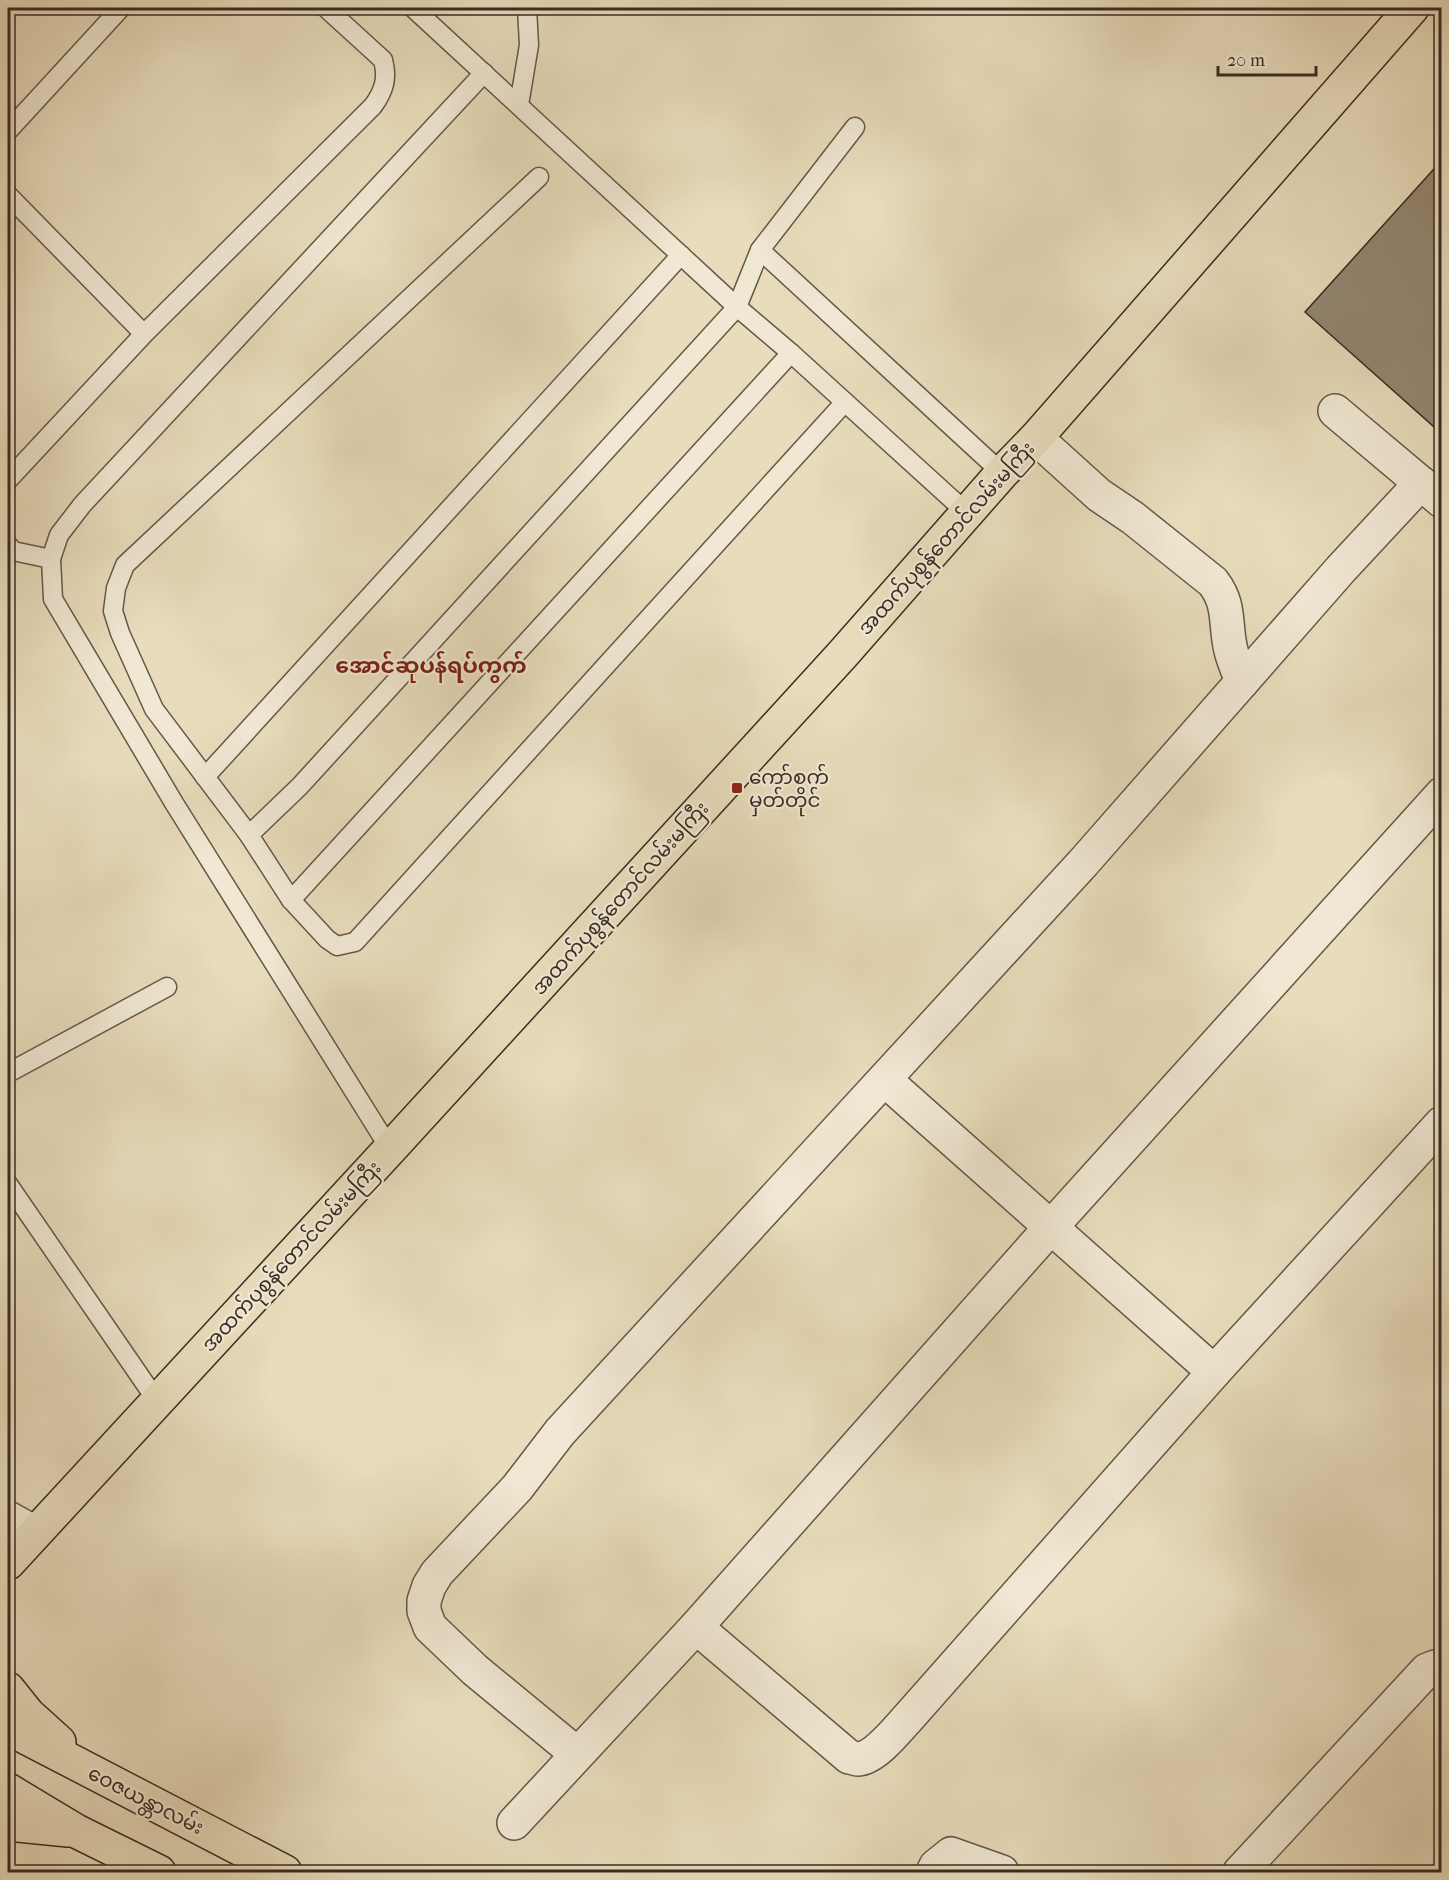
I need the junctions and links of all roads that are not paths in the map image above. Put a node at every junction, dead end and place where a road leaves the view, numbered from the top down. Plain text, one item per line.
1 (121, 8) edge
2 (326, 8) edge
3 (413, 8) edge
4 (527, 8) edge
5 (1412, 8) edge
6 (484, 73) junction
7 (519, 105) junction
8 (855, 126) dead end
9 (8, 130) edge
10 (539, 177) dead end
11 (8, 195) edge
12 (760, 250) junction
13 (681, 255) junction
14 (737, 307) junction
15 (144, 334) junction
16 (791, 353) junction
17 (845, 402) junction
18 (1335, 411) dead end
19 (1036, 438) junction
20 (1002, 473) junction
21 (8, 480) edge
22 (1431, 492) edge
23 (967, 513) junction
24 (8, 545) edge
25 (51, 560) junction
26 (1242, 682) junction
27 (205, 777) junction
28 (1442, 794) edge
29 (249, 835) junction
30 (291, 900) junction
31 (167, 987) dead end
32 (8, 1073) edge
33 (885, 1080) junction
34 (1442, 1123) edge
35 (390, 1149) junction
36 (8, 1184) edge
37 (1051, 1227) junction
38 (1214, 1372) junction
39 (157, 1401) junction
40 (21, 1526) edge
41 (8, 1564) edge
42 (696, 1627) junction
43 (1442, 1668) edge
44 (8, 1689) edge
45 (8, 1728) edge
46 (577, 1754) junction
47 (93, 1773) junction
48 (8, 1790) edge
49 (514, 1823) dead end
50 (8, 1824) edge
51 (76, 1831) junction
52 (159, 1872) edge
53 (285, 1872) edge
54 (933, 1872) edge
55 (1002, 1872) edge
56 (1240, 1872) edge

1 - 9 lane
2 - 15 lane
3 - 6 lane
4 - 7 lane
5 - 19 main road, အထက်ပုစွန်တောင်လမ်းမကြီး
6 - 7 lane
6 - 25 lane
7 - 13 lane
8 - 12 lane
10 - 27 lane
11 - 15 lane
12 - 14 lane
12 - 20 lane
13 - 14 lane
13 - 27 lane
14 - 16 lane
14 - 29 lane
15 - 21 lane
16 - 17 lane
16 - 30 lane
17 - 23 lane
17 - 30 lane
18 - 22 street
19 - 20 main road, အထက်ပုစွန်တောင်လမ်းမကြီး
19 - 26 street
20 - 23 main road, အထက်ပုစွန်တောင်လမ်းမကြီး
22 - 26 street
23 - 35 main road, အထက်ပုစွန်တောင်လမ်းမကြီး
24 - 25 lane
25 - 35 lane
26 - 33 street
27 - 29 lane
28 - 37 street
29 - 30 lane
31 - 32 lane
33 - 37 street
33 - 46 street
34 - 38 street
35 - 39 main road, အထက်ပုစွန်တောင်လမ်းမကြီး
36 - 39 lane
37 - 38 street
37 - 42 street
38 - 42 street
39 - 40 main road, အထက်ပုစွန်တောင်လမ်းမကြီး
40 - 41 main road, အထက်ပုစွန်တောင်လမ်းမကြီး
42 - 46 street
43 - 56 street
44 - 47 main road
45 - 47 main road, ဝေဇယန္တာလမ်း
46 - 49 street
47 - 53 main road, ဝေဇယန္တာလမ်း
48 - 51 main road
50 - 51 main road
51 - 52 main road
54 - 55 street

